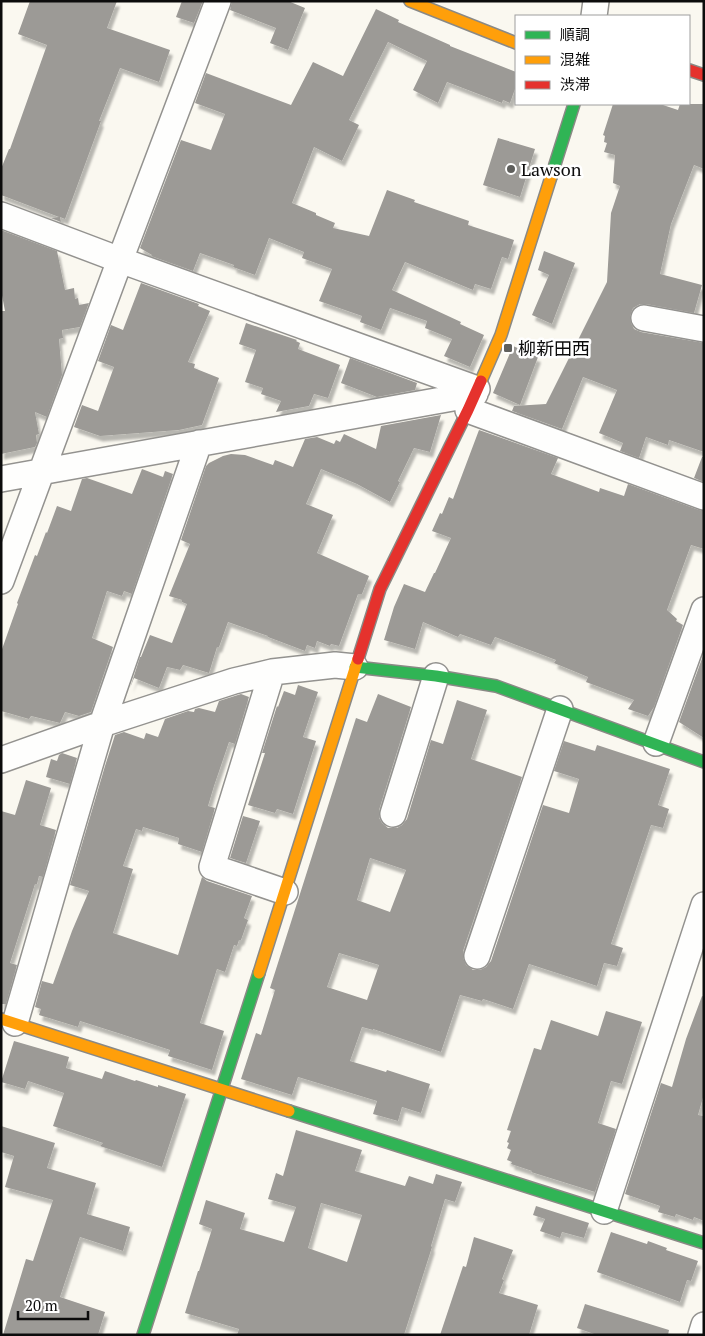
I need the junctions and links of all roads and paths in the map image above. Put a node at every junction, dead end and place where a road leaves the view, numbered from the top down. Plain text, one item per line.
1 (218, 1) edge
2 (410, 1) edge
3 (596, 1) edge
4 (594, 15) edge
5 (515, 43) edge
6 (690, 70) edge
7 (704, 75) edge
8 (574, 105) edge
9 (1, 215) edge
10 (120, 260) junction
11 (644, 318) dead end
12 (704, 329) edge
13 (473, 398) junction
14 (199, 443) junction
15 (42, 472) junction
16 (1, 479) edge
17 (704, 497) edge
18 (1, 581) edge
19 (704, 610) edge
20 (355, 667) junction
21 (272, 672) junction
22 (436, 676) junction
23 (560, 709) junction
24 (102, 724) junction
25 (656, 743) junction
26 (1, 760) edge
27 (704, 762) edge
28 (393, 814) dead end
29 (285, 892) junction
30 (704, 905) edge
31 (477, 956) dead end
32 (8, 1021) edge
33 (222, 1089) junction
34 (604, 1211) junction
35 (704, 1243) edge
36 (704, 1325) edge
37 (143, 1335) edge
38 (701, 1335) edge

1 - 10 street
2 - 5 street
3 - 4 street
6 - 7 street
8 - 13 street
9 - 10 street
10 - 13 street
10 - 15 street
11 - 12 street
13 - 14 street
13 - 17 street
13 - 20 street
14 - 15 street
14 - 24 street
15 - 16 street
15 - 18 street
19 - 25 street
20 - 21 street
20 - 22 street
20 - 29 street
21 - 24 street
21 - 29 street
22 - 23 street
22 - 28 street
23 - 25 street
23 - 31 street
24 - 26 street
24 - 32 street
25 - 27 street
29 - 33 street
30 - 34 street
32 - 33 street
33 - 34 street
33 - 37 street
34 - 35 street
36 - 38 street

